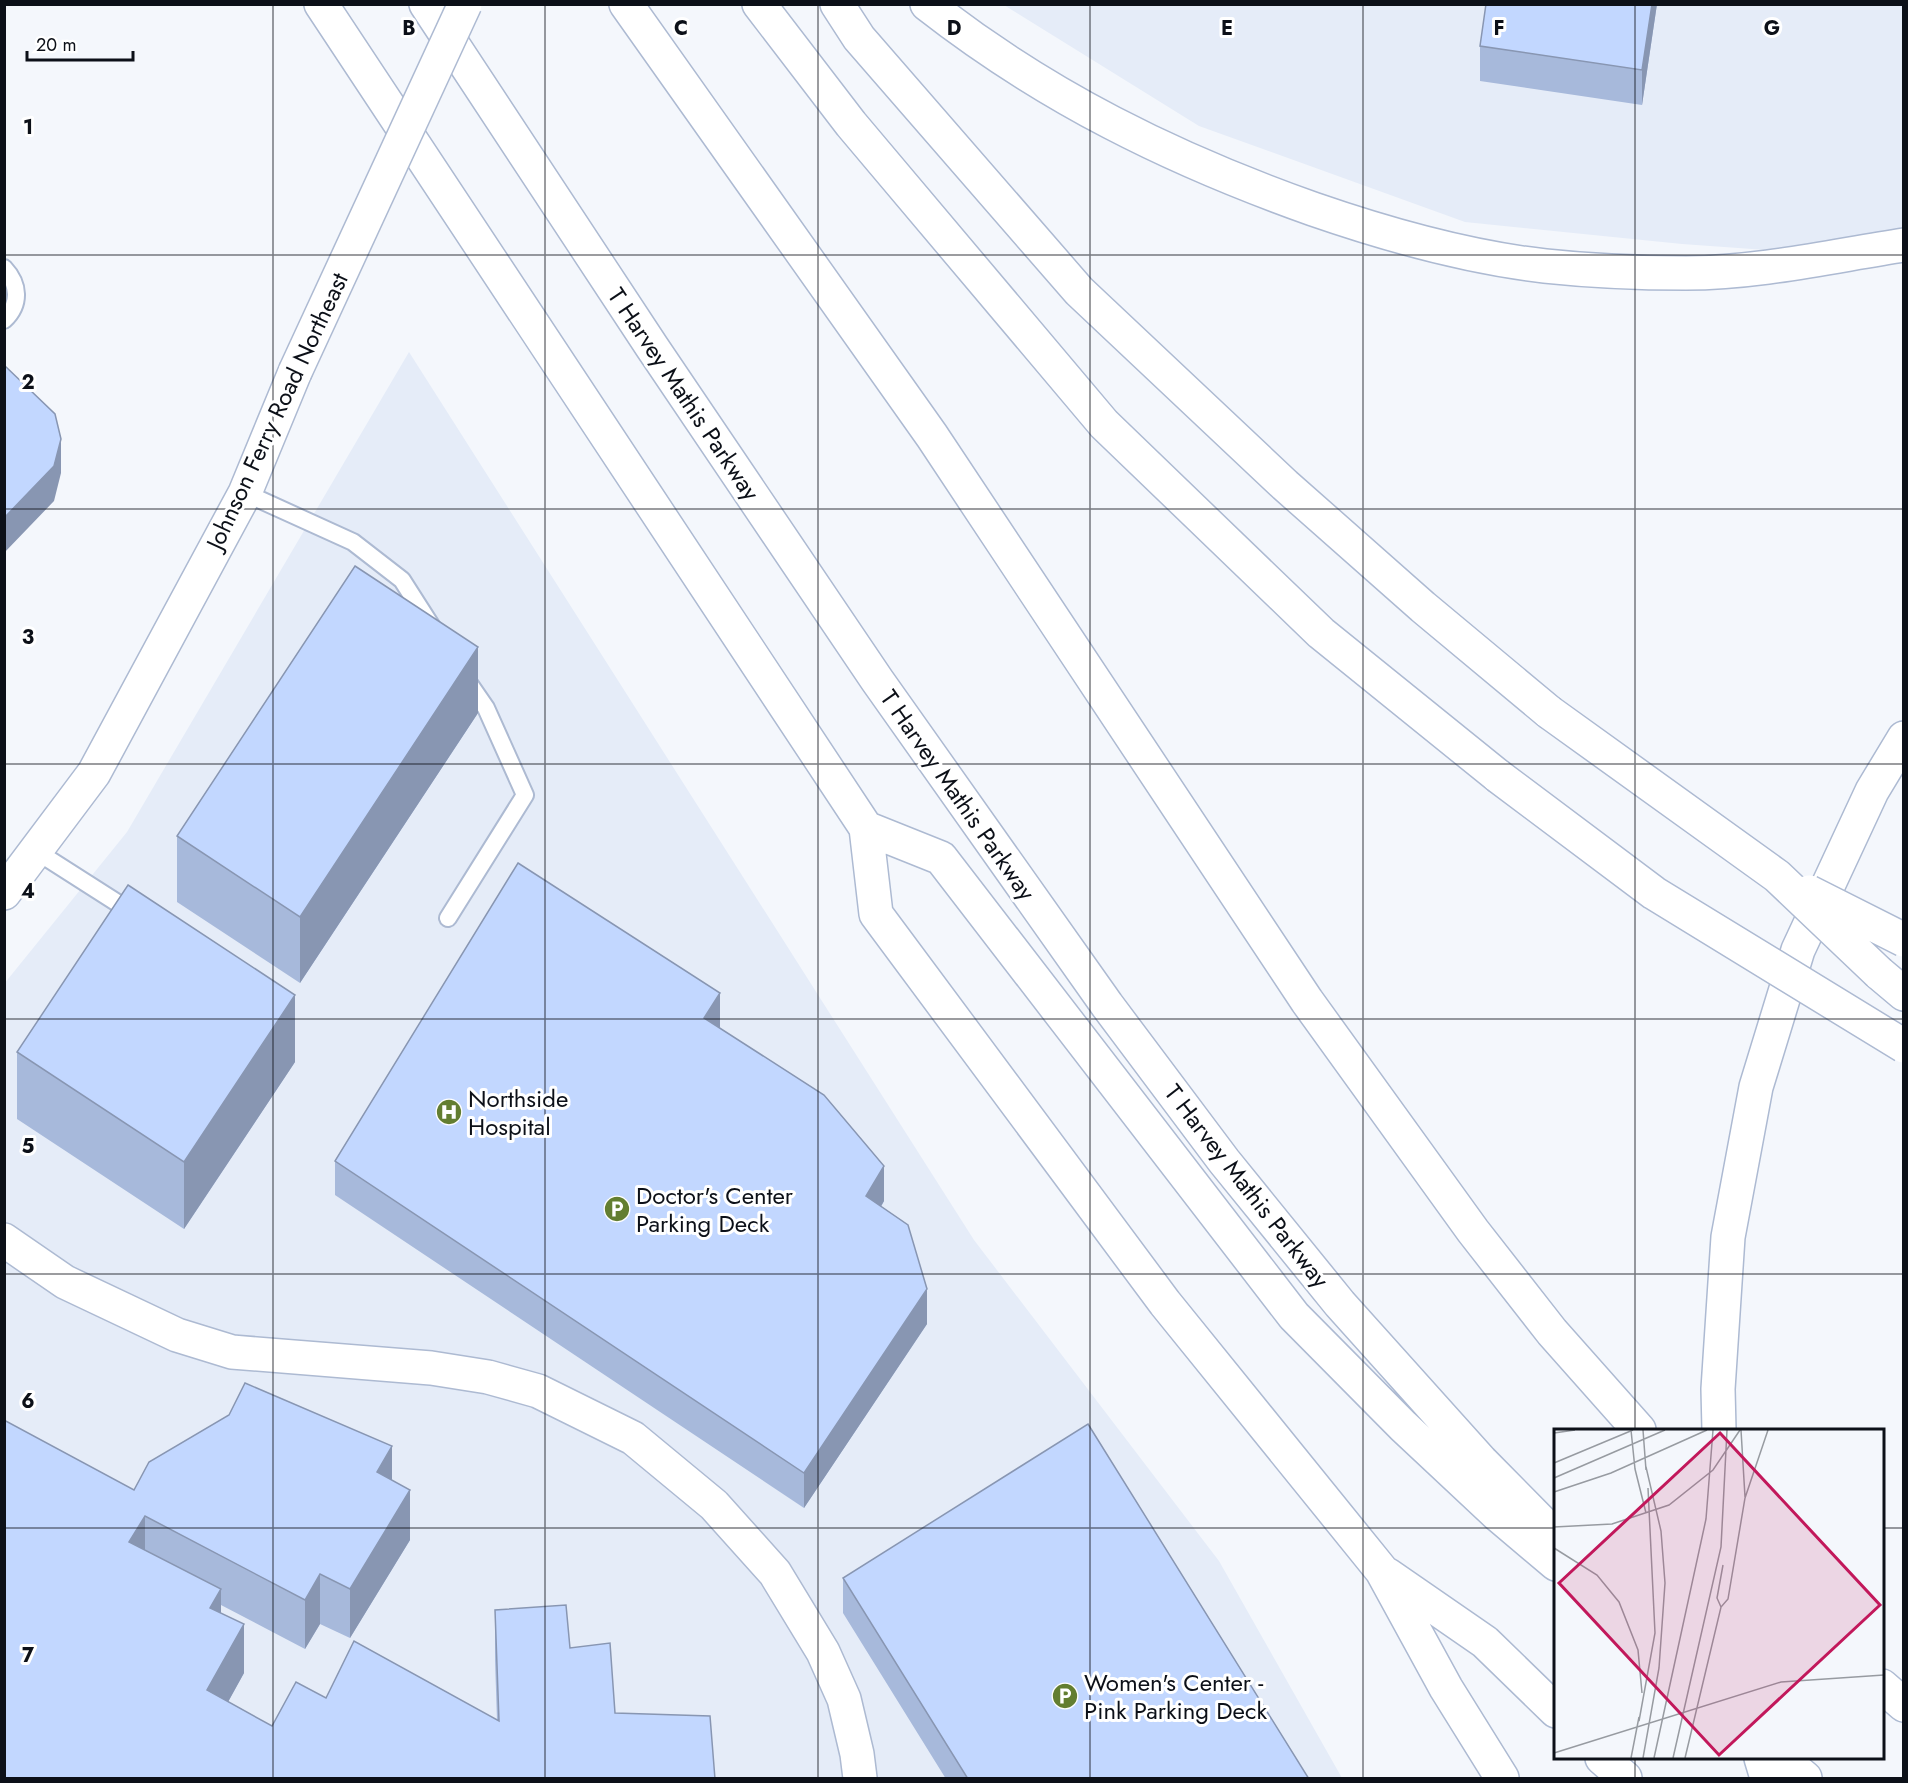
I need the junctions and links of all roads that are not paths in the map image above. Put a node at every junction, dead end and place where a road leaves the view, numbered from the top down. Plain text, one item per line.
1 (321, 4) edge
2 (426, 4) edge
3 (465, 4) edge
4 (626, 4) edge
5 (759, 4) edge
6 (837, 4) edge
7 (927, 4) edge
8 (1904, 245) edge
9 (4, 268) edge
10 (4, 320) edge
11 (245, 493) junction
12 (441, 639) edge
13 (460, 669) edge
14 (1904, 738) edge
15 (866, 828) junction
16 (36, 851) junction
17 (1777, 876) junction
18 (4, 893) edge
19 (130, 911) edge
20 (448, 918) dead end
21 (1904, 940) edge
22 (1904, 994) edge
23 (1904, 1046) edge
24 (4, 1240) edge
25 (1637, 1429) edge
26 (1719, 1429) edge
27 (1554, 1535) edge
28 (1554, 1562) edge
29 (1382, 1571) junction
30 (1884, 1688) edge
31 (1904, 1706) edge
32 (1554, 1709) edge
33 (1603, 1759) edge
34 (1761, 1759) edge
35 (1782, 1759) edge
36 (860, 1779) edge
37 (1502, 1779) edge
38 (1625, 1779) edge
39 (1767, 1779) edge
40 (1805, 1779) edge

1 - 15 main road
2 - 27 main road, T Harvey Mathis Parkway
3 - 11 main road, Johnson Ferry Road Northeast, bridge
4 - 25 main road
5 - 23 main road, bridge
6 - 17 main road, bridge
7 - 8 main road
9 - 10 lane
11 - 12 lane
11 - 16 main road, Johnson Ferry Road Northeast
13 - 20 lane
14 - 26 main road
15 - 28 main road
15 - 29 main road
16 - 18 main road, Johnson Ferry Road Northeast
16 - 19 lane
17 - 21 main road, bridge
17 - 22 main road, bridge
24 - 36 main road
29 - 32 main road
29 - 37 main road
30 - 31 main road
33 - 38 main road
34 - 39 main road
35 - 40 main road

